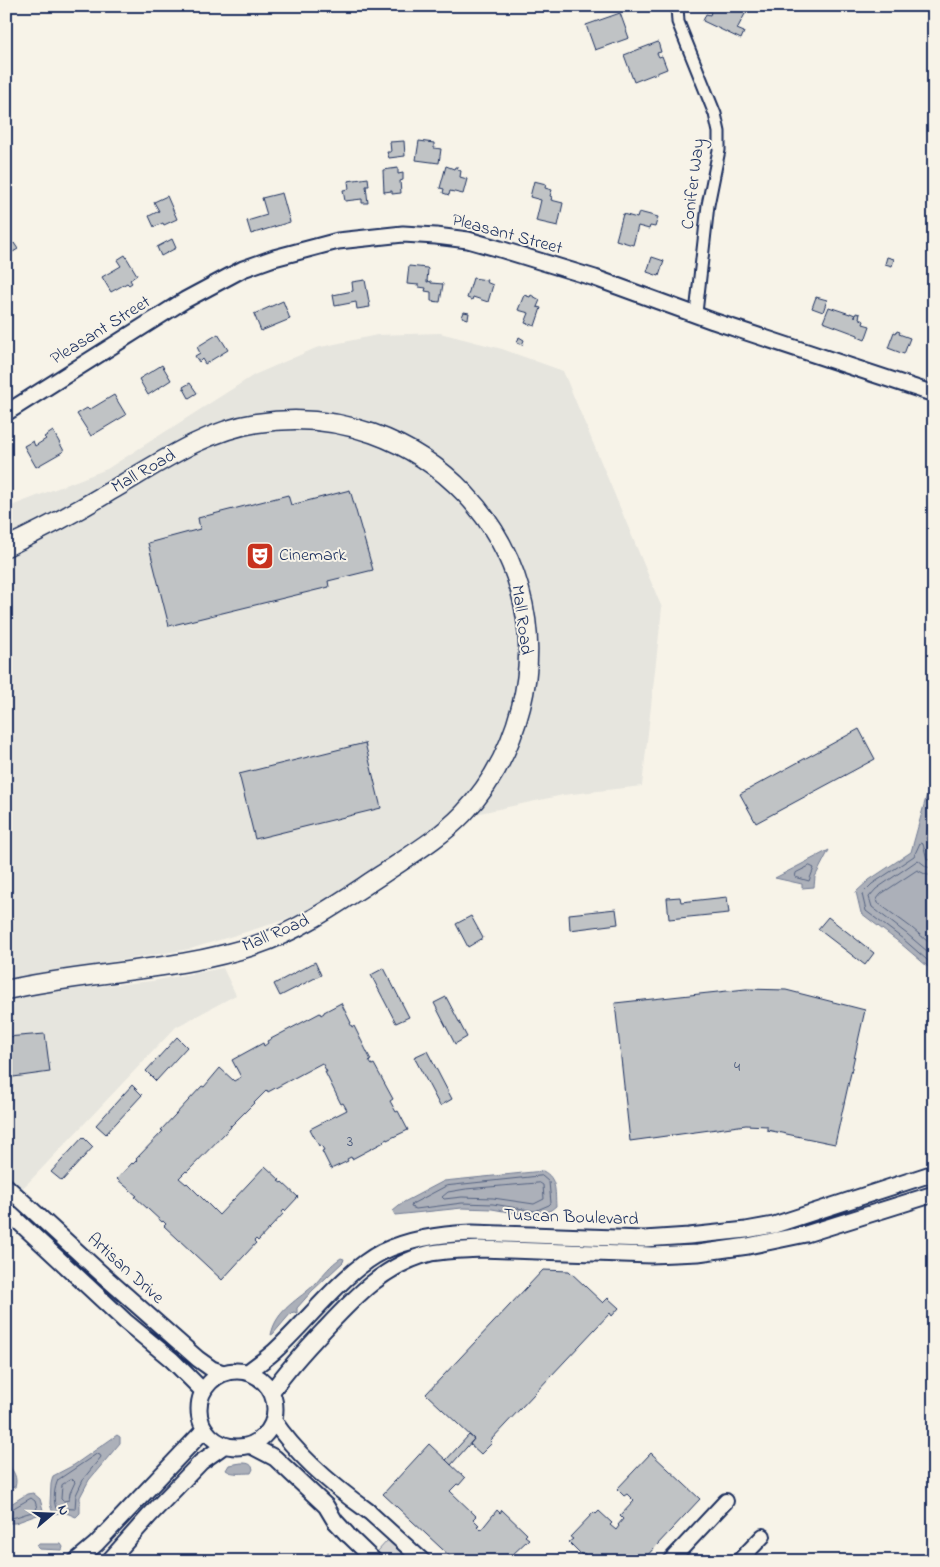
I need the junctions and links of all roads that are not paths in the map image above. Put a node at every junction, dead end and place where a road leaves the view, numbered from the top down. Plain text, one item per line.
1 (677, 6) edge
2 (696, 313) junction
3 (934, 394) edge
4 (6, 413) edge
5 (6, 547) edge
6 (6, 990) edge
7 (934, 1173) edge
8 (6, 1186) edge
9 (934, 1194) edge
10 (6, 1210) edge
11 (248, 1372) junction
12 (223, 1373) junction
13 (272, 1391) junction
14 (203, 1392) junction
15 (274, 1421) junction
16 (205, 1429) junction
17 (225, 1445) junction
18 (250, 1445) junction
19 (726, 1501) dead end
20 (368, 1511) joint
21 (347, 1534) joint
22 (762, 1536) dead end
23 (76, 1561) edge
24 (109, 1561) edge
25 (375, 1561) edge
26 (423, 1561) edge
27 (670, 1561) edge
28 (739, 1561) edge

1 - 2 street, Conifer Way
2 - 3 main road, Pleasant Street
2 - 4 main road, Pleasant Street
5 - 6 main road, Mall Road
7 - 11 main road, Tuscan Boulevard
8 - 12 main road, Artisan Drive
9 - 13 main road, Tuscan Boulevard
10 - 14 main road
11 - 12 main road
11 - 13 main road
12 - 14 main road
13 - 15 main road
14 - 16 main road
15 - 18 main road
15 - 20 main road
16 - 17 main road
16 - 23 main road
17 - 18 main road
17 - 24 main road
18 - 21 main road
19 - 27 street
20 - 26 street
21 - 25 street
22 - 28 street

